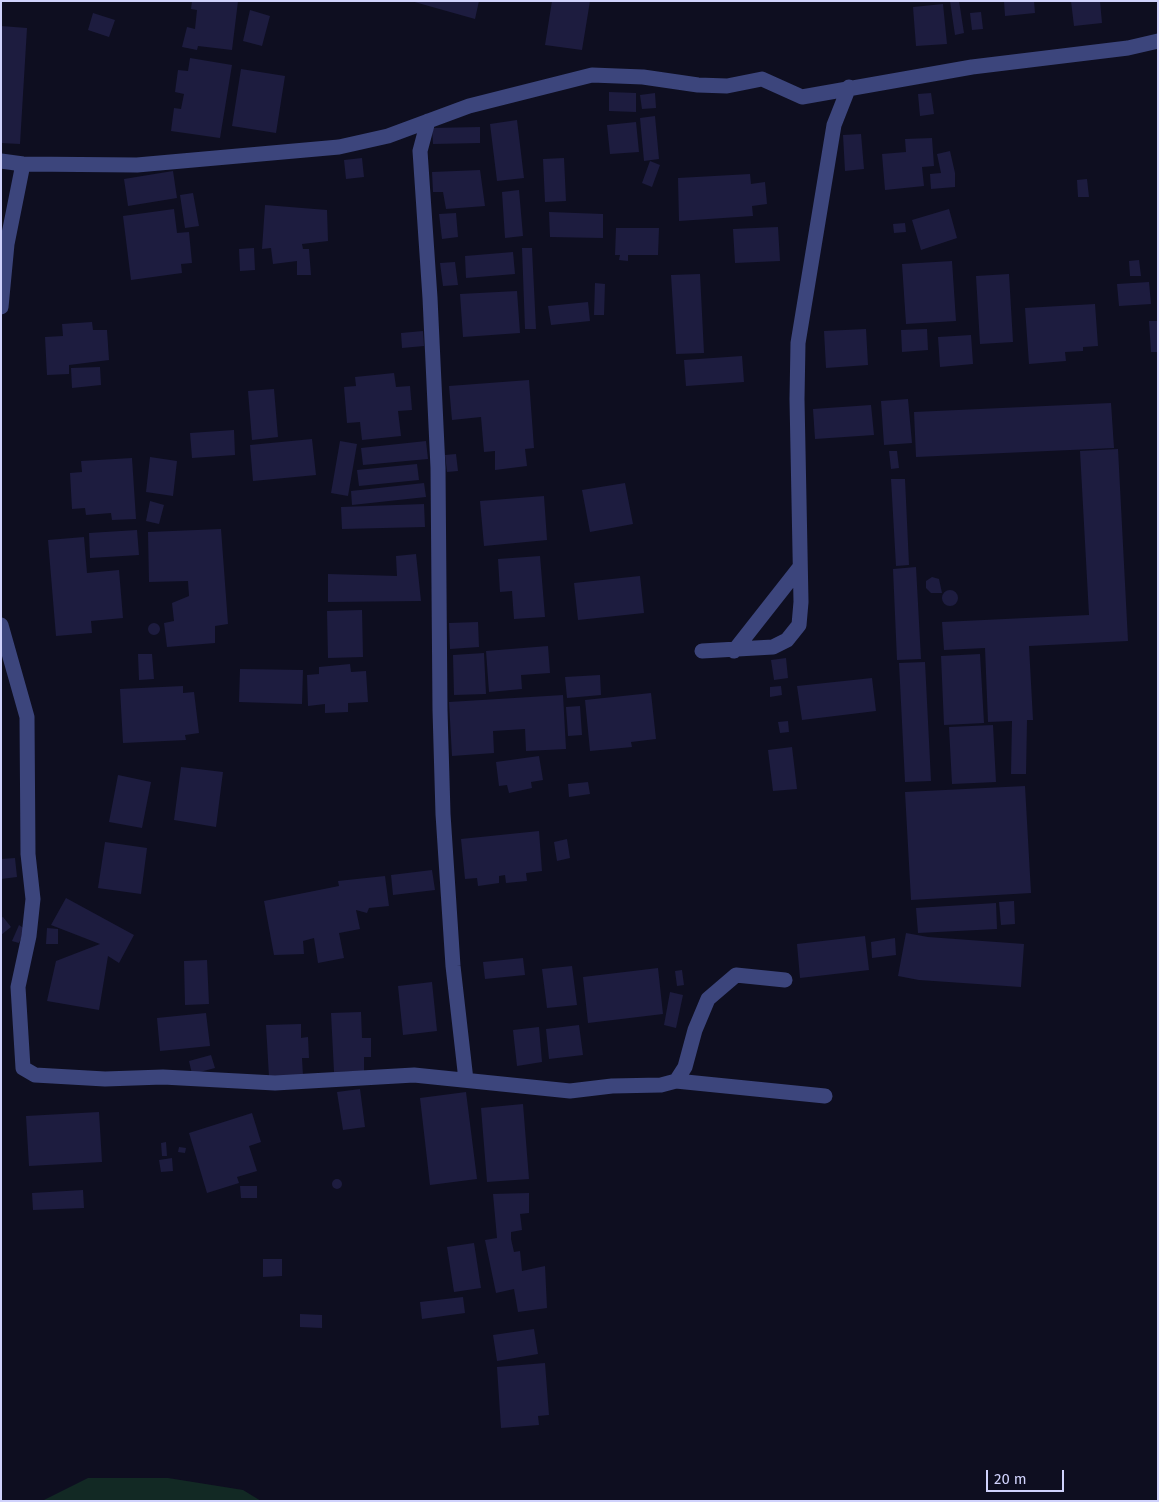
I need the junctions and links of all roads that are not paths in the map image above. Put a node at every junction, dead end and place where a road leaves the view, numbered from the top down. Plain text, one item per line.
1 (1158, 40) edge
2 (849, 87) junction
3 (428, 122) junction
4 (1, 161) edge
5 (23, 164) junction
6 (1, 307) edge
7 (800, 567) junction
8 (1, 625) edge
9 (702, 651) dead end
10 (734, 651) junction
11 (785, 980) dead end
12 (466, 1080) junction
13 (676, 1082) junction
14 (825, 1096) dead end

1 - 2 street
2 - 3 street
2 - 7 street
3 - 5 street
3 - 12 street
4 - 5 street
5 - 6 street
7 - 10 street
7 - 10 street
8 - 12 street
9 - 10 street
11 - 13 street
12 - 13 street
13 - 14 street

